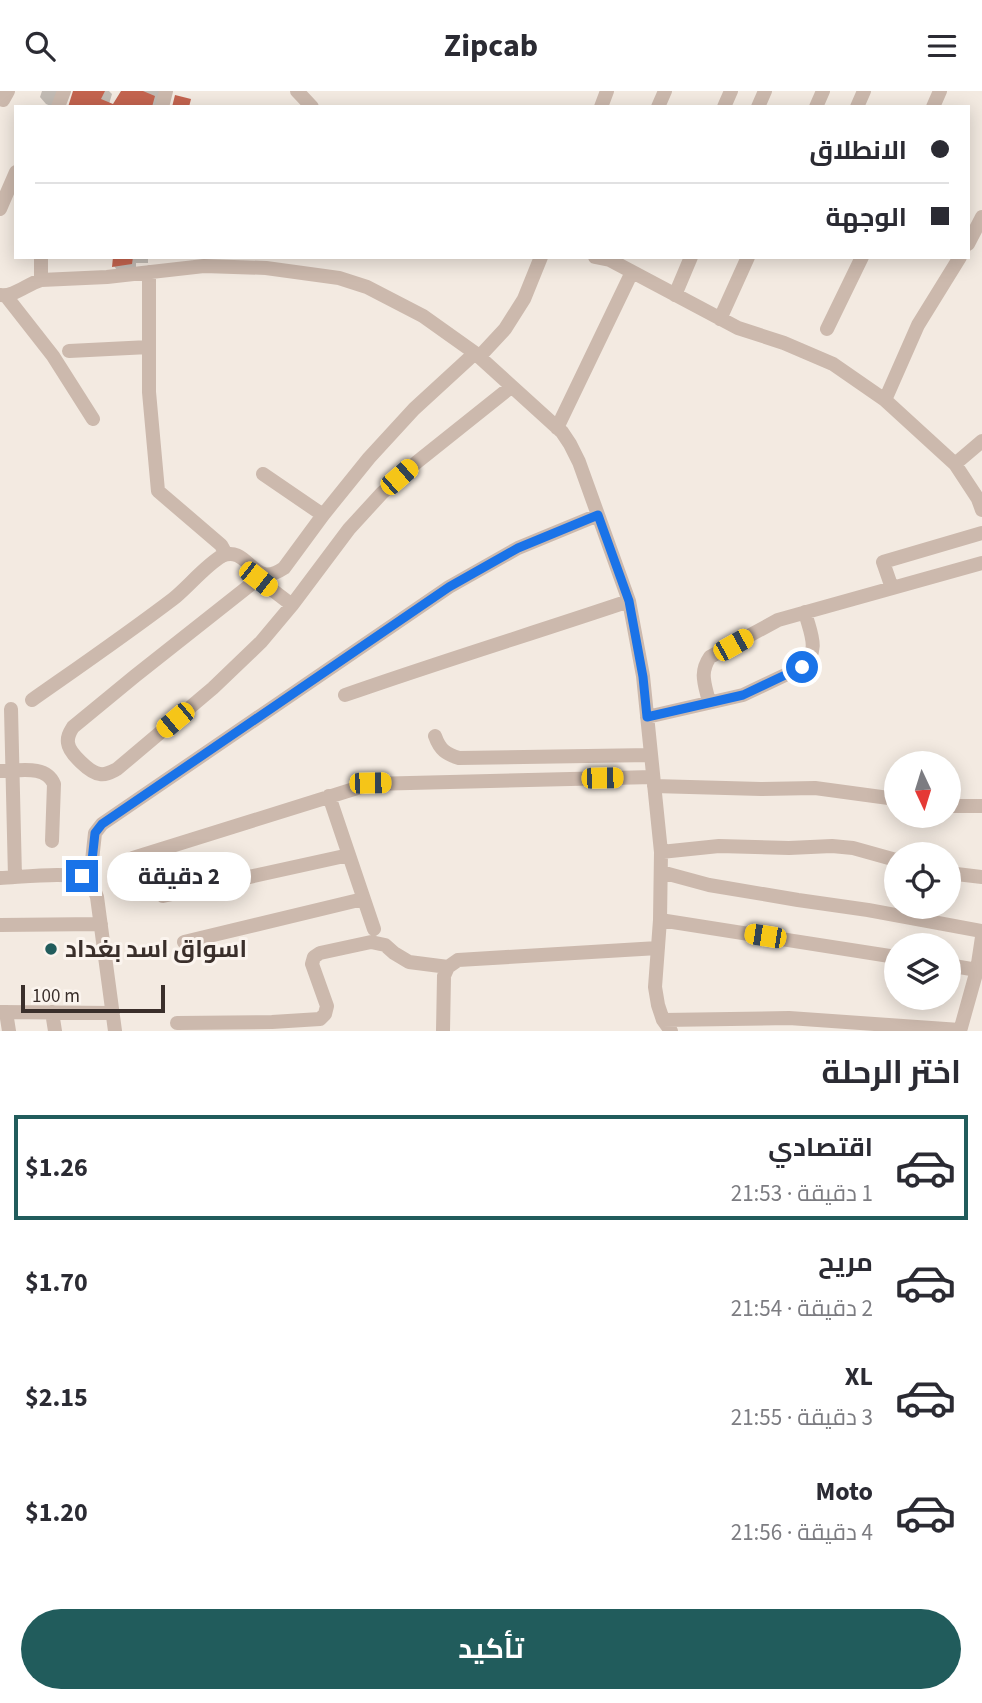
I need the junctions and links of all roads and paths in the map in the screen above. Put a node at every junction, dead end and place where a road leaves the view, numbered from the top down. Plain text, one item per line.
1 (297, 91) edge
2 (310, 105) edge
3 (14, 177) edge
4 (0, 209) edge
5 (982, 217) edge
6 (970, 240) edge
7 (41, 259) edge
8 (540, 259) edge
9 (605, 259) edge
10 (690, 259) edge
11 (747, 259) edge
12 (861, 259) edge
13 (959, 259) edge
14 (149, 272) junction
15 (632, 272) junction
16 (41, 280) junction
17 (674, 295) junction
18 (3, 296) edge
19 (720, 319) junction
20 (827, 329) dead end
21 (149, 348) junction
22 (69, 351) dead end
23 (477, 355) junction
24 (511, 387) junction
25 (885, 400) junction
26 (93, 419) dead end
27 (557, 428) junction
28 (982, 441) edge
29 (955, 464) junction
30 (263, 474) dead end
31 (982, 510) edge
32 (323, 515) junction
33 (598, 515) junction
34 (982, 533) edge
35 (226, 554) junction
36 (982, 563) edge
37 (261, 576) junction
38 (892, 588) junction
39 (629, 601) junction
40 (292, 605) junction
41 (804, 612) junction
42 (345, 695) dead end
43 (32, 700) dead end
44 (709, 702) junction
45 (11, 709) dead end
46 (647, 717) junction
47 (435, 736) dead end
48 (651, 755) junction
49 (6, 771) edge
50 (654, 781) junction
51 (330, 796) junction
52 (884, 797) edge
53 (961, 806) edge
54 (982, 806) edge
55 (52, 841) dead end
56 (661, 852) junction
57 (349, 855) junction
58 (884, 857) edge
59 (133, 858) dead end
60 (661, 872) junction
61 (961, 875) edge
62 (982, 877) edge
63 (7, 878) edge
64 (90, 879) junction
65 (163, 896) dead end
66 (363, 899) junction
67 (660, 920) junction
68 (101, 924) junction
69 (0, 925) edge
70 (373, 929) dead end
71 (982, 931) edge
72 (982, 937) edge
73 (184, 942) dead end
74 (658, 948) junction
75 (884, 955) edge
76 (448, 967) junction
77 (961, 967) edge
78 (977, 970) junction
79 (3, 1012) edge
80 (52, 1012) junction
81 (113, 1013) junction
82 (177, 1023) dead end
83 (667, 1025) edge
84 (960, 1030) edge
85 (9, 1031) edge
86 (55, 1031) edge
87 (115, 1031) edge
88 (443, 1031) edge

1 - 2 street
3 - 4 street
5 - 6 street
7 - 16 street
8 - 23 street
9 - 15 street
10 - 17 street
11 - 19 street
12 - 20 street
13 - 25 street
14 - 16 street
14 - 21 street
14 - 23 street
15 - 17 street
15 - 27 street
16 - 18 street
17 - 19 street
18 - 26 street
19 - 25 street
21 - 22 street
21 - 35 street
23 - 24 street
23 - 32 street
24 - 27 street
24 - 40 street
25 - 29 street
27 - 33 street
28 - 29 street
29 - 31 street
30 - 32 street
32 - 37 street
33 - 39 street
33 - 64 street
34 - 38 street
35 - 37 street
35 - 43 street
36 - 38 street
37 - 40 street
37 - 40 street
38 - 41 street
39 - 42 street
39 - 46 street
41 - 44 street
41 - 44 street
44 - 46 street
45 - 49 street
46 - 48 street
47 - 48 street
48 - 50 street
49 - 55 street
49 - 63 street
50 - 51 street
50 - 52 street
50 - 56 street
51 - 57 street
51 - 59 street
53 - 54 street
56 - 58 street
56 - 60 street
57 - 65 street
57 - 66 street
60 - 67 street
60 - 71 street
61 - 62 street
63 - 64 street
64 - 68 street
66 - 70 street
66 - 73 street
67 - 74 street
67 - 75 street
68 - 69 street
68 - 81 street
72 - 78 street
74 - 76 street
74 - 83 street
76 - 82 street
76 - 88 street
77 - 78 street
78 - 84 street
79 - 80 street
79 - 85 street
80 - 81 street
80 - 86 street
81 - 87 street
83 - 84 street

